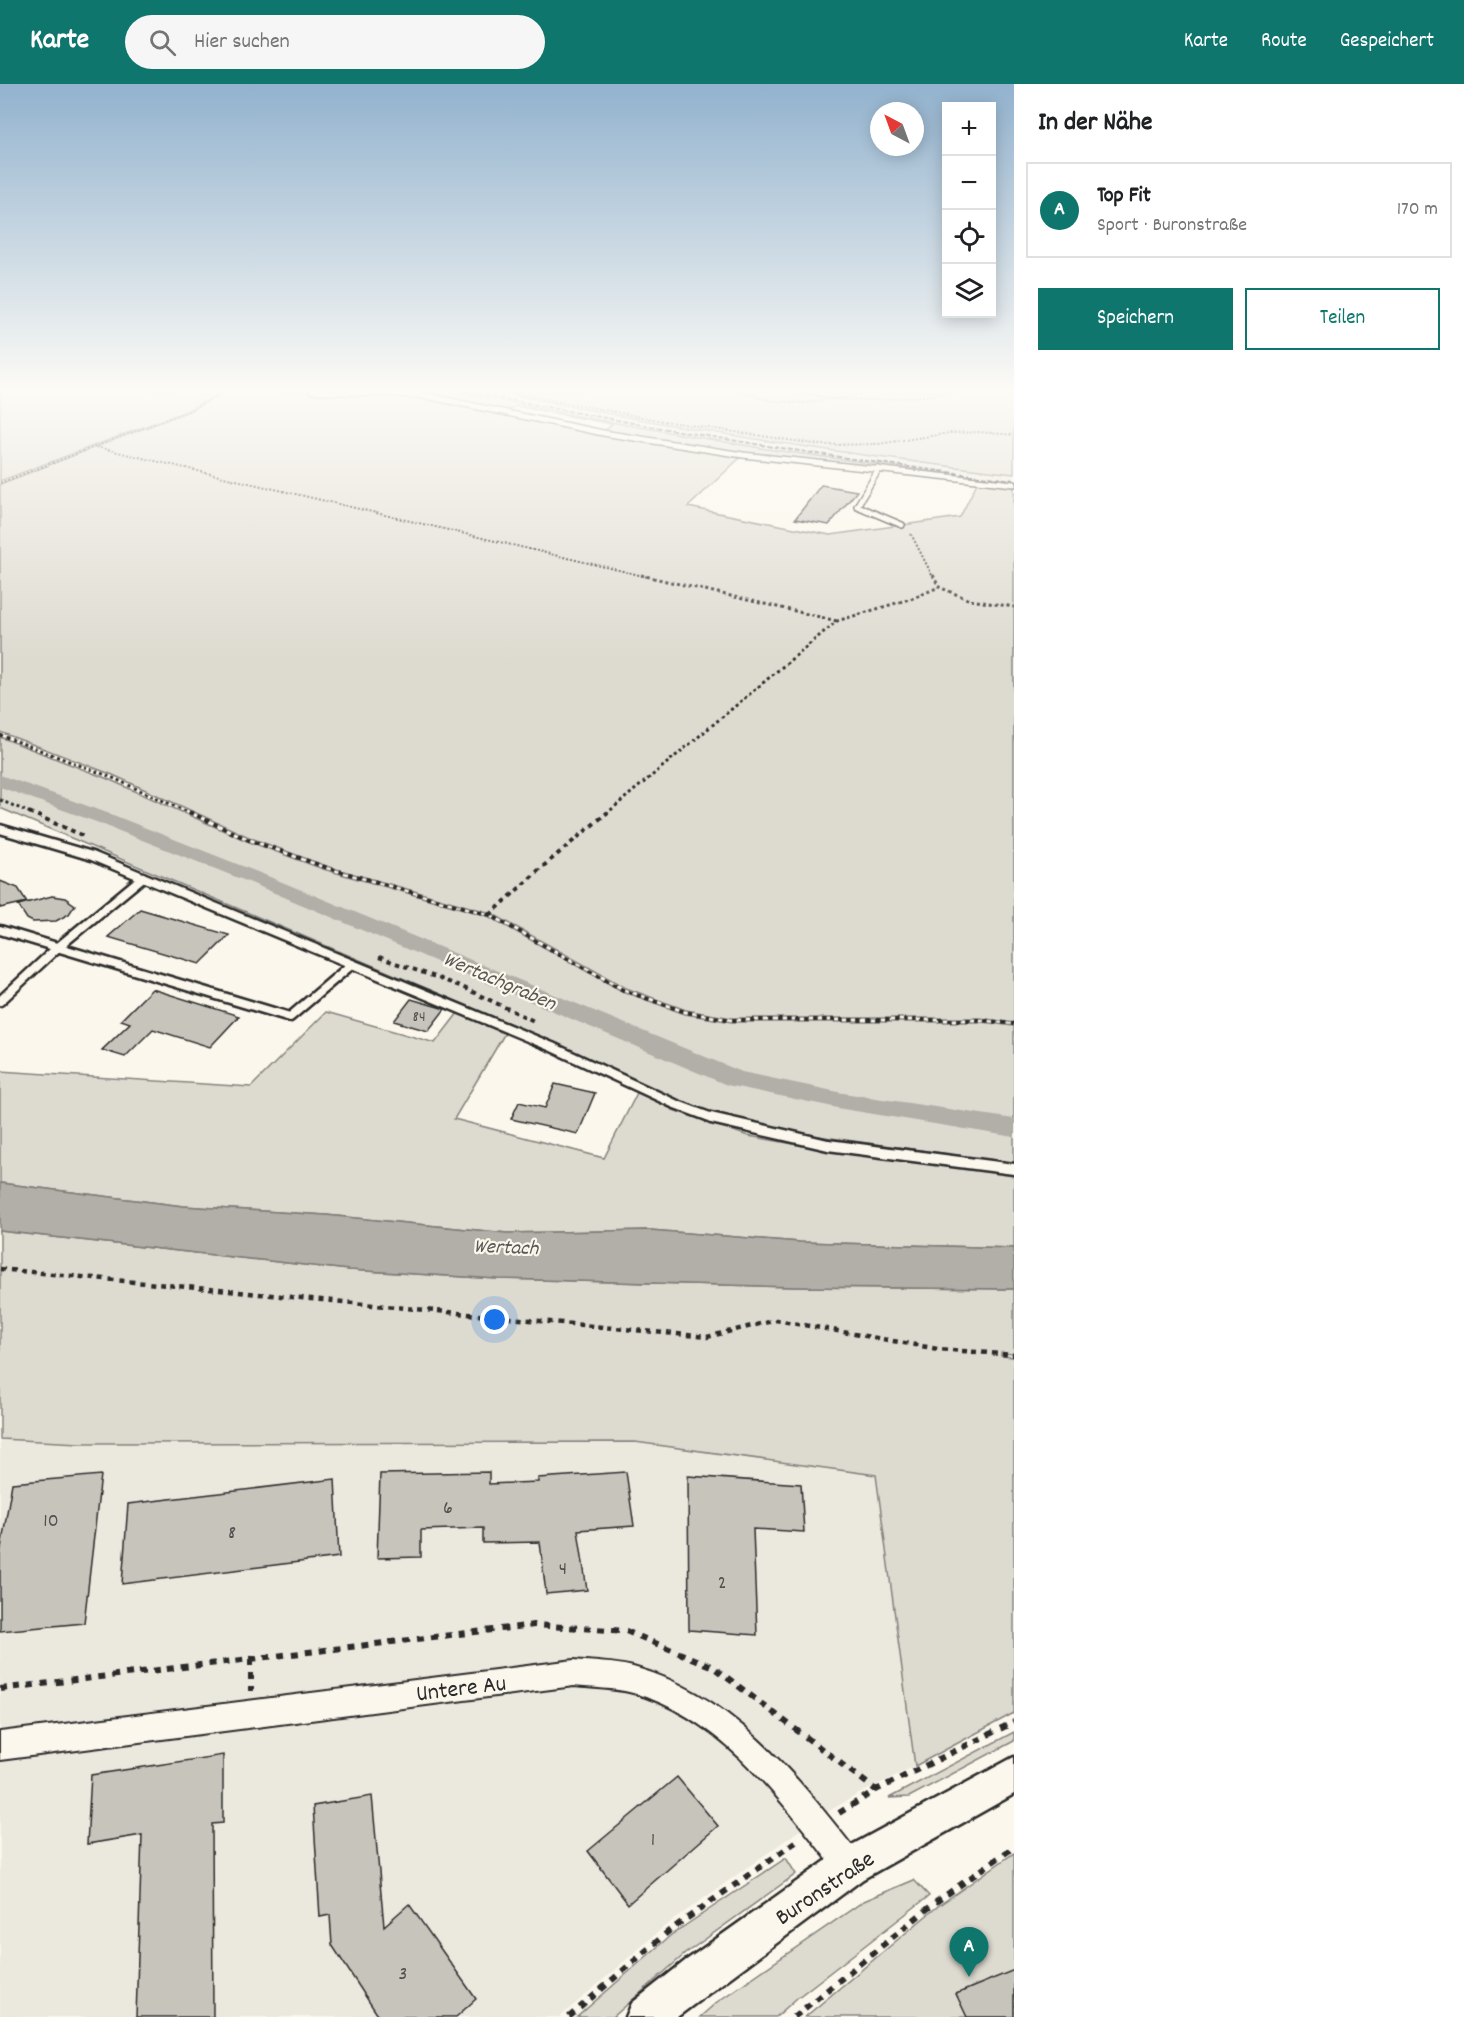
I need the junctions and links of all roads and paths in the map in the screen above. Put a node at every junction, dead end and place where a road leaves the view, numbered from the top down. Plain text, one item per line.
1 (242, 481) edge
2 (872, 481) edge
3 (989, 481) edge
4 (1014, 484) edge
5 (902, 525) joint
6 (939, 587) junction
7 (1014, 607) edge
8 (837, 621) junction
9 (0, 735) edge
10 (0, 829) edge
11 (143, 877) junction
12 (490, 915) junction
13 (0, 930) edge
14 (57, 948) junction
15 (351, 965) junction
16 (0, 1001) edge
17 (1014, 1024) edge
18 (1014, 1169) edge
19 (0, 1269) edge
20 (1014, 1355) edge
21 (251, 1659) dead end
22 (250, 1714) junction
23 (1014, 1722) edge
24 (0, 1746) edge
25 (1014, 1775) edge
26 (818, 1826) junction
27 (1014, 1847) edge
28 (850, 1866) junction
29 (569, 2017) edge
30 (646, 2017) edge
31 (794, 2017) edge

1 - 8 path
2 - 5 lane
3 - 4 lane
5 - 6 path
6 - 7 path
6 - 8 path
8 - 12 path
9 - 12 path
10 - 11 lane
11 - 14 lane
11 - 15 lane
12 - 17 path
13 - 14 lane
14 - 15 lane
14 - 16 lane
15 - 18 lane
19 - 20 path
21 - 22 path
22 - 24 street, Untere Au
22 - 26 street, Untere Au
23 - 26 path
25 - 28 street, Buronstraße
26 - 28 street, Untere Au
26 - 29 path
27 - 31 path
28 - 30 street, Buronstraße

